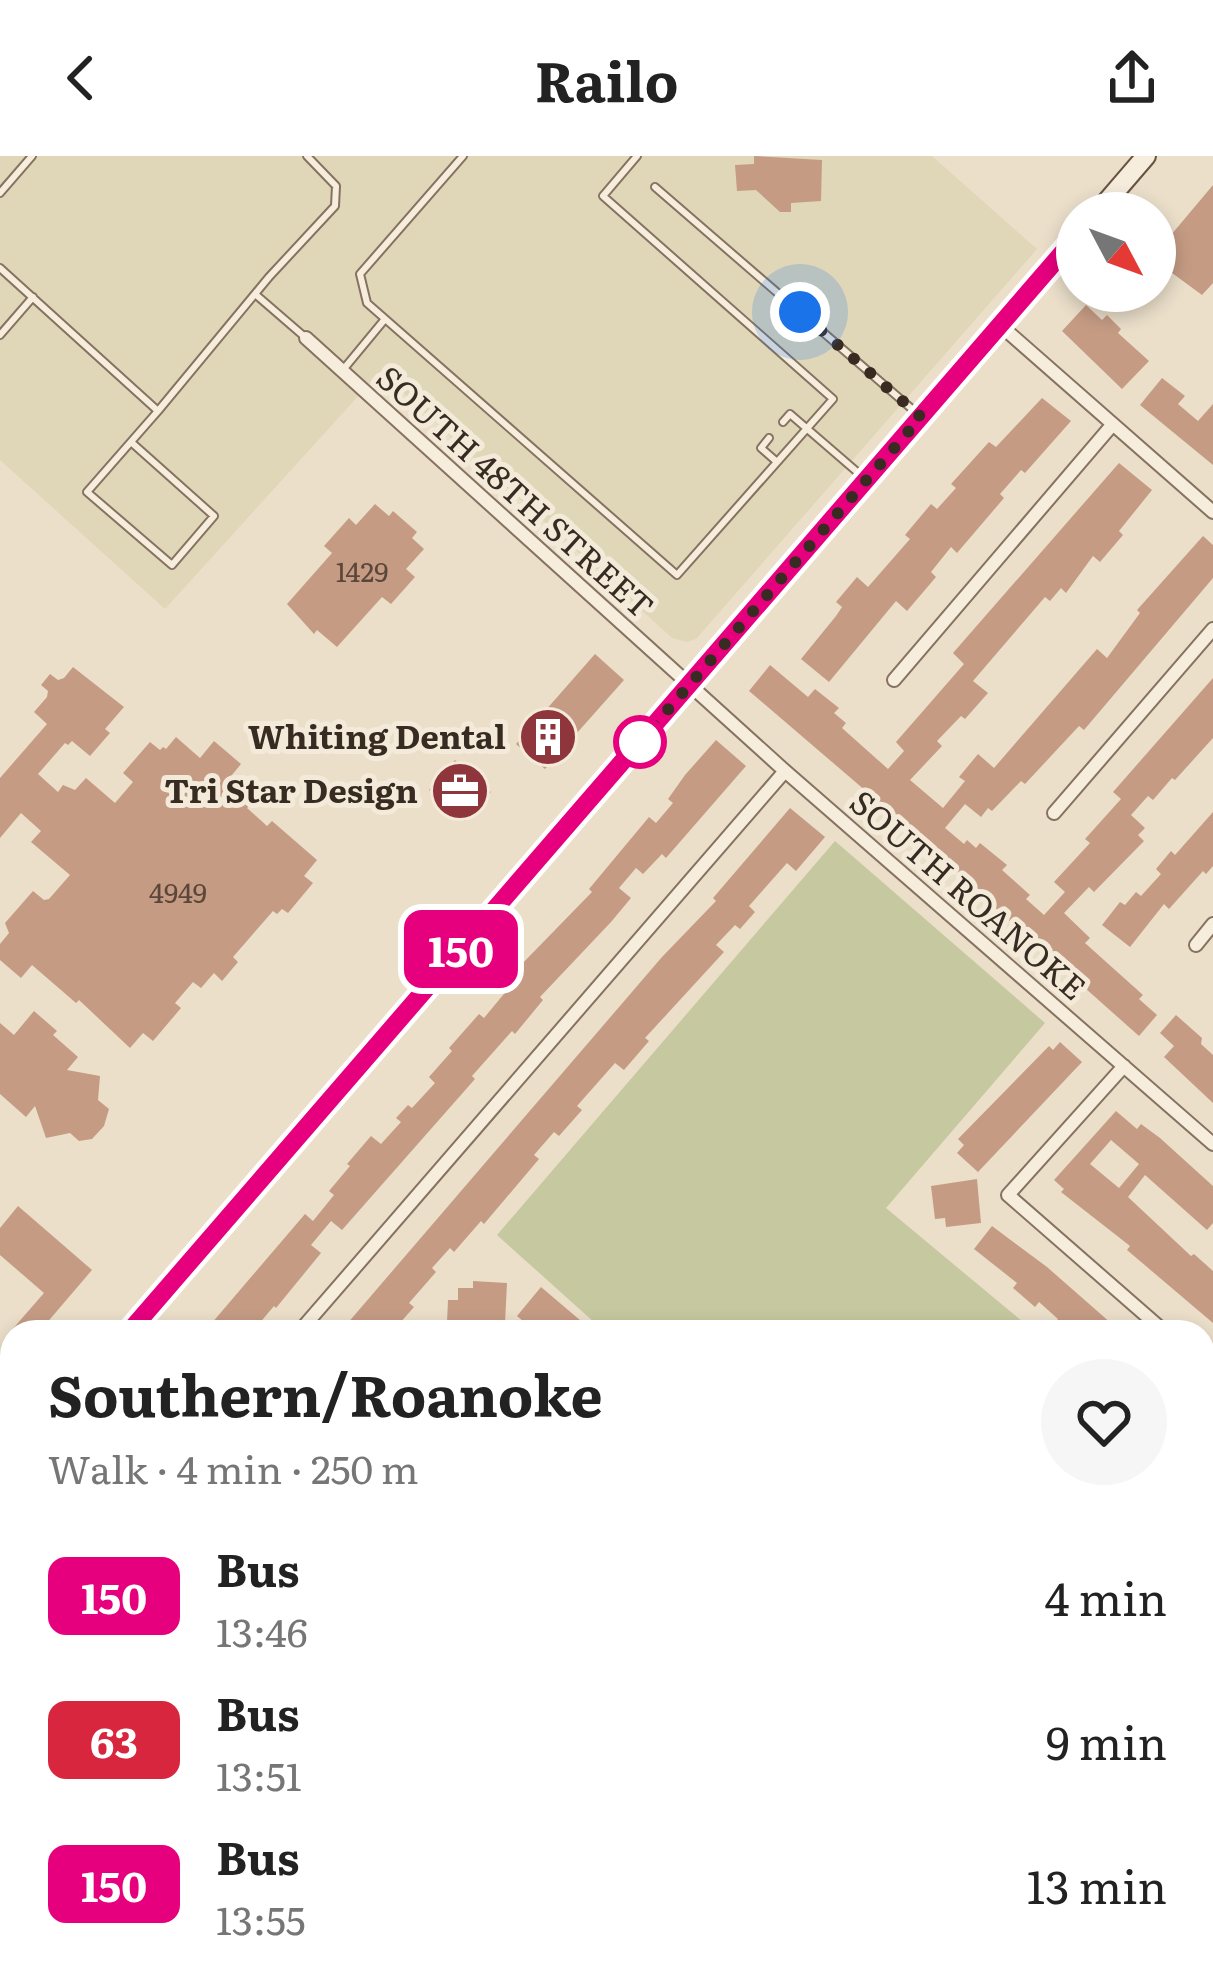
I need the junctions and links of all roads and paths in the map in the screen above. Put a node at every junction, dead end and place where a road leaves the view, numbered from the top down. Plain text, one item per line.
1 (32, 156) edge
2 (307, 156) edge
3 (463, 156) edge
4 (637, 156) edge
5 (1146, 156) edge
6 (655, 187) dead end
7 (1114, 192) edge
8 (0, 193) edge
9 (1056, 260) edge
10 (0, 268) edge
11 (255, 294) junction
12 (33, 297) junction
13 (385, 320) junction
14 (1000, 325) junction
15 (0, 335) edge
16 (305, 338) joint
17 (342, 371) junction
18 (158, 411) junction
19 (921, 417) junction
20 (783, 422) dead end
21 (1113, 424) junction
22 (807, 429) junction
23 (770, 438) dead end
24 (131, 442) junction
25 (778, 462) junction
26 (865, 479) junction
27 (1213, 512) edge
28 (1213, 628) edge
29 (894, 680) dead end
30 (689, 685) junction
31 (785, 771) junction
32 (1054, 813) dead end
33 (1213, 924) edge
34 (1196, 945) dead end
35 (1124, 1066) junction
36 (1213, 1144) edge
37 (139, 1320) edge
38 (309, 1320) edge
39 (1151, 1320) edge

1 - 8 lane
2 - 11 lane
3 - 13 lane
4 - 22 lane
5 - 7 main road
6 - 19 lane
9 - 14 main road
10 - 12 lane
11 - 16 lane
11 - 18 lane
12 - 15 lane
12 - 18 lane
13 - 17 lane
13 - 25 lane
14 - 19 main road
14 - 21 street
16 - 17 street, SOUTH 48TH STREET
17 - 30 street, SOUTH 48TH STREET
18 - 24 lane
19 - 26 main road
20 - 22 lane
21 - 27 street
21 - 29 street
22 - 25 lane
22 - 26 lane
23 - 25 lane
24 - 24 lane
26 - 30 main road
28 - 32 street
30 - 31 street, SOUTH ROANOKE
30 - 37 main road
31 - 35 street, SOUTH ROANOKE
31 - 38 street
33 - 34 street
35 - 36 street, SOUTH ROANOKE
35 - 39 street

